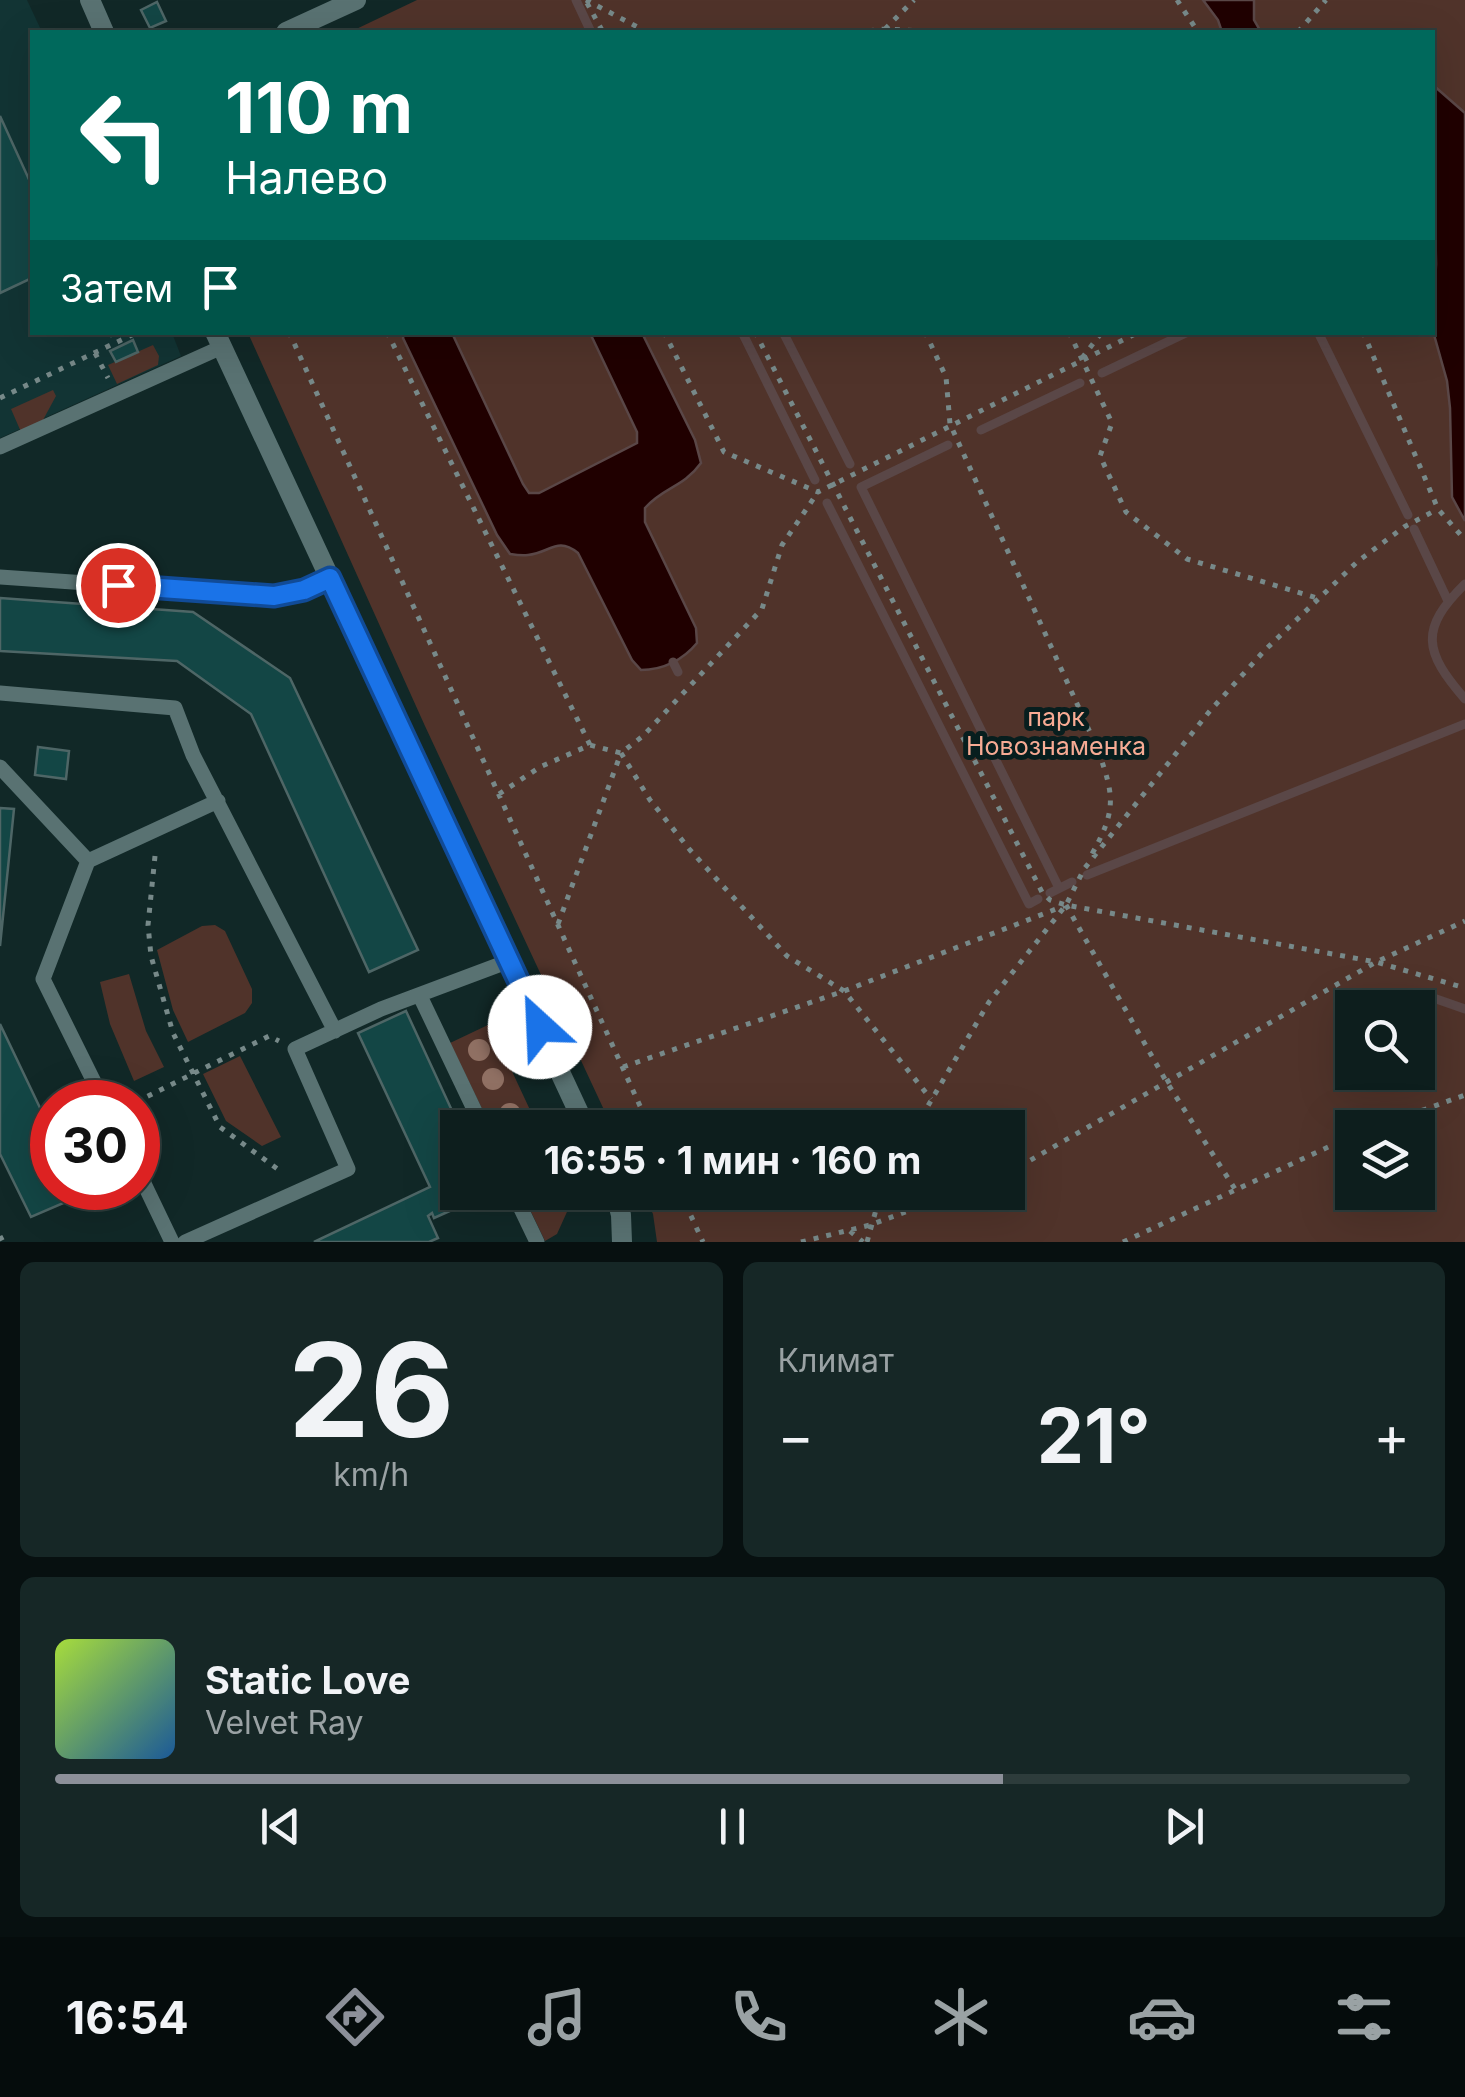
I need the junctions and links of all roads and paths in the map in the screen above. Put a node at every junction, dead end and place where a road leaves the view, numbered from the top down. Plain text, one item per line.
1 (90, 0) edge
2 (356, 0) edge
3 (586, 0) edge
4 (914, 0) edge
5 (1177, 0) edge
6 (1326, 0) edge
7 (885, 28) junction
8 (103, 30) edge
9 (290, 30) edge
10 (602, 30) edge
11 (643, 30) edge
12 (870, 30) edge
13 (914, 30) edge
14 (1197, 30) edge
15 (1300, 30) edge
16 (112, 335) edge
17 (132, 335) edge
18 (292, 335) edge
19 (388, 335) edge
20 (666, 335) edge
21 (758, 335) edge
22 (925, 335) edge
23 (1070, 335) edge
24 (1100, 335) edge
25 (1132, 335) edge
26 (1364, 335) edge
27 (219, 340) edge
28 (116, 343) junction
29 (1082, 358) junction
30 (0, 398) edge
31 (950, 424) junction
32 (0, 447) edge
33 (832, 484) junction
34 (818, 492) junction
35 (1438, 508) junction
36 (1465, 540) edge
37 (0, 576) edge
38 (330, 578) junction
39 (1318, 598) junction
40 (0, 694) edge
41 (0, 703) edge
42 (590, 744) junction
43 (620, 752) junction
44 (0, 767) edge
45 (499, 794) junction
46 (218, 800) junction
47 (167, 823) junction
48 (88, 861) junction
49 (1084, 870) junction
50 (1066, 905) junction
51 (1465, 922) edge
52 (558, 924) junction
53 (509, 960) junction
54 (1376, 962) junction
55 (1465, 988) edge
56 (844, 991) junction
57 (420, 996) junction
58 (335, 1031) junction
59 (295, 1049) junction
60 (623, 1068) junction
61 (194, 1075) junction
62 (93, 1080) edge
63 (1166, 1081) junction
64 (160, 1091) edge
65 (1465, 1096) edge
66 (931, 1099) junction
67 (474, 1110) edge
68 (578, 1110) edge
69 (642, 1110) edge
70 (925, 1110) edge
71 (1425, 1110) edge
72 (1335, 1144) edge
73 (1025, 1163) edge
74 (306, 1190) junction
75 (1235, 1190) junction
76 (157, 1210) edge
77 (522, 1210) edge
78 (620, 1210) edge
79 (688, 1210) edge
80 (875, 1210) edge
81 (910, 1210) edge
82 (870, 1225) junction
83 (850, 1231) junction
84 (172, 1242) edge
85 (185, 1242) edge
86 (537, 1242) edge
87 (622, 1242) edge
88 (702, 1242) edge
89 (800, 1242) edge
90 (865, 1242) edge
91 (1123, 1242) edge

1 - 8 street
2 - 9 street
3 - 10 path
3 - 11 path
4 - 7 path
5 - 14 path
6 - 15 path
7 - 12 path
7 - 13 path
16 - 28 path
17 - 28 path
18 - 45 path
19 - 42 path
20 - 34 path
21 - 33 path
22 - 31 path
23 - 29 path
24 - 29 path
25 - 29 path
26 - 35 path
27 - 32 lane
27 - 38 street
28 - 30 path
29 - 31 path
29 - 39 path
31 - 33 path
31 - 49 path
33 - 34 path
33 - 50 path
34 - 43 path
35 - 36 path
35 - 39 path
37 - 38 lane
38 - 53 street
39 - 49 path
40 - 41 lane
40 - 46 lane
42 - 43 path
42 - 45 path
43 - 52 path
43 - 56 path
44 - 48 lane
45 - 52 path
46 - 47 lane
46 - 58 lane
47 - 48 lane
47 - 61 path
48 - 62 lane
49 - 50 path
50 - 54 path
50 - 56 path
50 - 63 path
50 - 66 path
51 - 54 path
52 - 60 path
53 - 57 lane
53 - 68 street
54 - 55 path
54 - 63 path
56 - 60 path
56 - 66 path
57 - 58 lane
57 - 67 lane
58 - 59 lane
59 - 61 path
59 - 74 lane
60 - 69 path
61 - 64 path
61 - 74 path
63 - 73 path
63 - 75 path
65 - 71 path
66 - 70 path
72 - 75 path
74 - 85 lane
75 - 91 path
76 - 84 lane
77 - 86 lane
78 - 87 street
79 - 88 path
80 - 82 path
81 - 82 path
82 - 83 path
82 - 90 path
83 - 89 path
83 - 90 path

